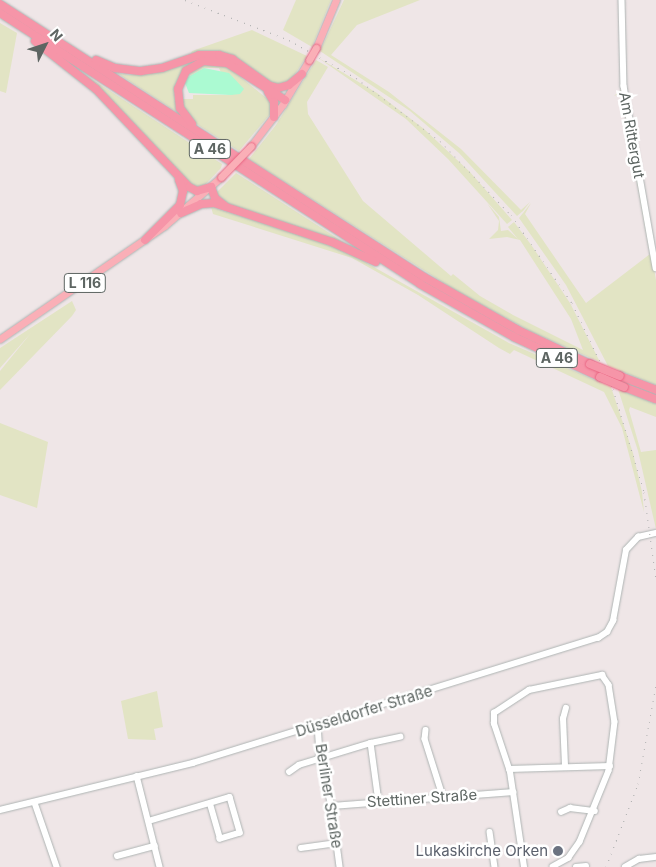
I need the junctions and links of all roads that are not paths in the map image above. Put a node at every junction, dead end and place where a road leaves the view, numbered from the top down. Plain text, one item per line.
1 (336, 0) edge
2 (622, 0) edge
3 (0, 4) edge
4 (0, 14) edge
5 (66, 46) junction
6 (302, 74) junction
7 (268, 88) junction
8 (285, 100) junction
9 (274, 116) junction
10 (221, 147) junction
11 (172, 170) junction
12 (211, 187) junction
13 (226, 206) junction
14 (181, 213) junction
15 (145, 240) junction
16 (656, 268) edge
17 (420, 284) junction
18 (0, 339) edge
19 (656, 390) edge
20 (656, 399) edge
21 (656, 533) edge
22 (566, 708) dead end
23 (318, 725) junction
24 (426, 730) dead end
25 (400, 738) dead end
26 (371, 743) junction
27 (321, 758) junction
28 (564, 766) junction
29 (610, 766) junction
30 (509, 769) junction
31 (289, 772) dead end
32 (137, 776) junction
33 (513, 792) junction
34 (443, 796) junction
35 (379, 802) junction
36 (35, 803) junction
37 (210, 804) junction
38 (332, 806) junction
39 (0, 810) edge
40 (595, 811) junction
41 (561, 812) dead end
42 (149, 821) junction
43 (490, 832) dead end
44 (337, 843) junction
45 (155, 846) junction
46 (301, 848) dead end
47 (117, 856) dead end
48 (656, 858) edge
49 (563, 866) edge
50 (586, 866) edge
51 (57, 867) edge
52 (160, 867) edge
53 (340, 867) edge
54 (495, 867) edge
55 (524, 867) edge
56 (553, 867) edge
57 (576, 867) edge
58 (625, 867) edge

1 - 6 main road, L 116, bridge
2 - 16 street, Am Rittergut
3 - 5 highway, A 46
4 - 11 highway
4 - 17 highway, A 46
5 - 7 highway
5 - 10 highway, A 46
6 - 7 highway
6 - 8 main road, L 116
7 - 8 highway
7 - 9 highway
7 - 10 highway
8 - 9 main road, L 116
9 - 12 main road, L 116, bridge
10 - 19 highway, A 46, bridge
11 - 12 highway
11 - 15 highway
12 - 13 highway
12 - 14 main road, L 116
13 - 14 highway
13 - 17 highway
14 - 15 main road, L 116
15 - 18 main road, L 116
17 - 20 highway, A 46, bridge
21 - 23 street, Düsseldorfer Straße
22 - 28 street
23 - 27 street, Berliner Straße
23 - 32 street, Düsseldorfer Straße
24 - 34 street
25 - 26 street
26 - 27 street
26 - 35 street
27 - 31 street
27 - 38 street, Berliner Straße
28 - 29 street
28 - 30 street
29 - 30 street
29 - 40 street
30 - 33 street
32 - 36 street, Düsseldorfer Straße
32 - 42 street
33 - 34 street, Stettiner Straße
33 - 55 street
34 - 35 street, Stettiner Straße
35 - 38 street, Stettiner Straße
36 - 39 street, Düsseldorfer Straße
36 - 51 street
37 - 37 street
37 - 42 street
38 - 44 street, Berliner Straße
40 - 41 street
40 - 49 street
42 - 45 street
43 - 54 street
44 - 46 street
44 - 53 street, Berliner Straße
45 - 47 street
45 - 52 street
48 - 58 street
49 - 56 street
50 - 57 street

